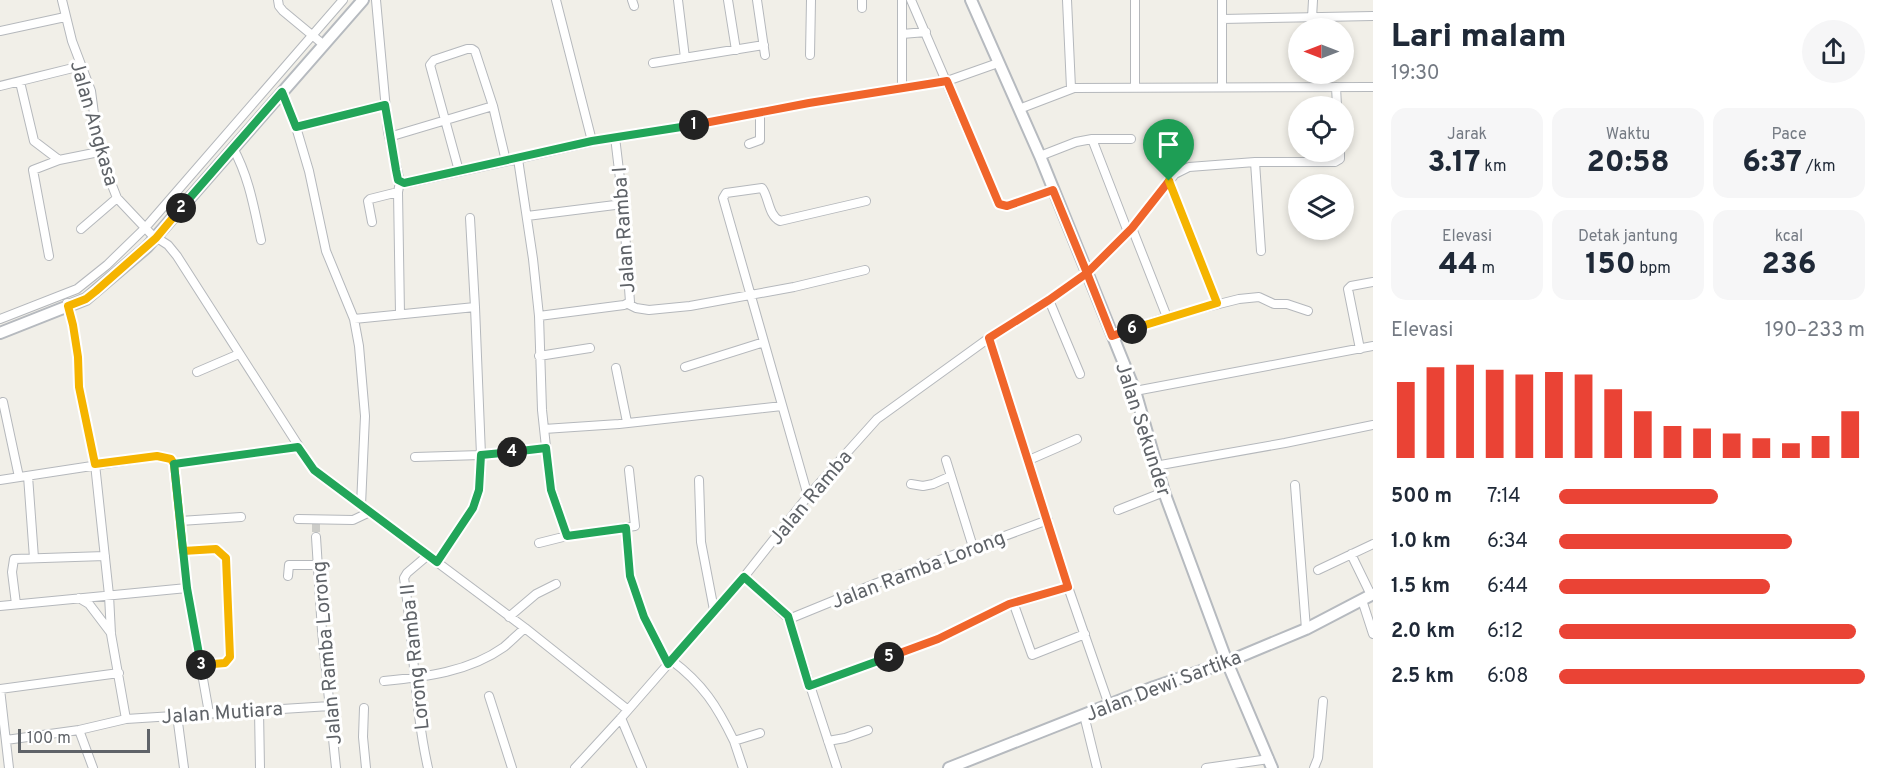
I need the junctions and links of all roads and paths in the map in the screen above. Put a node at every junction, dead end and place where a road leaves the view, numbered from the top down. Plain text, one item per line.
1 (62, 0) edge
2 (278, 0) edge
3 (343, 0) edge
4 (363, 0) edge
5 (376, 0) edge
6 (556, 0) edge
7 (678, 0) edge
8 (728, 0) edge
9 (757, 0) edge
10 (811, 0) edge
11 (902, 0) edge
12 (911, 0) edge
13 (971, 0) edge
14 (1067, 0) edge
15 (1135, 0) edge
16 (1222, 0) edge
17 (1313, 0) edge
18 (65, 16) junction
19 (1373, 16) edge
20 (1288, 18) edge
21 (1312, 18) joint
22 (1222, 19) junction
23 (0, 31) edge
24 (926, 32) junction
25 (902, 34) junction
26 (312, 36) junction
27 (324, 45) junction
28 (764, 45) junction
29 (736, 50) junction
30 (765, 55) dead end
31 (810, 55) dead end
32 (685, 58) junction
33 (653, 63) dead end
34 (998, 63) junction
35 (81, 66) junction
36 (947, 81) junction
37 (20, 82) junction
38 (0, 86) edge
39 (1222, 87) junction
40 (1336, 87) junction
41 (1373, 87) edge
42 (902, 88) junction
43 (1071, 88) junction
44 (1135, 88) junction
45 (282, 92) junction
46 (1336, 96) edge
47 (385, 105) junction
48 (493, 106) junction
49 (1019, 109) junction
50 (760, 112) junction
51 (446, 120) junction
52 (296, 127) junction
53 (229, 131) junction
54 (389, 137) junction
55 (615, 137) junction
56 (1092, 139) junction
57 (1131, 139) dead end
58 (592, 141) junction
59 (748, 144) dead end
60 (236, 145) junction
61 (99, 152) junction
62 (1040, 156) junction
63 (518, 159) junction
64 (59, 160) junction
65 (507, 161) junction
66 (1255, 162) junction
67 (1288, 162) edge
68 (459, 171) junction
69 (1169, 181) junction
70 (400, 182) junction
71 (1053, 190) junction
72 (398, 192) junction
73 (117, 198) junction
74 (866, 201) dead end
75 (623, 204) junction
76 (527, 216) junction
77 (470, 218) dead end
78 (372, 222) dead end
79 (81, 229) dead end
80 (1130, 230) junction
81 (150, 233) junction
82 (261, 240) dead end
83 (1261, 251) dead end
84 (49, 256) dead end
85 (865, 270) dead end
86 (1087, 273) junction
87 (1373, 282) edge
88 (64, 294) junction
89 (751, 295) junction
90 (1049, 300) junction
91 (1217, 303) junction
92 (628, 304) junction
93 (68, 306) junction
94 (475, 307) junction
95 (1308, 311) dead end
96 (400, 314) junction
97 (539, 316) junction
98 (1167, 317) junction
99 (0, 319) edge
100 (354, 319) junction
101 (0, 333) edge
102 (1112, 336) junction
103 (989, 338) junction
104 (764, 342) junction
105 (1373, 346) edge
106 (590, 348) dead end
107 (1360, 349) junction
108 (239, 354) junction
109 (539, 356) junction
110 (685, 367) dead end
111 (616, 368) dead end
112 (197, 372) dead end
113 (1080, 374) dead end
114 (1134, 391) junction
115 (3, 402) dead end
116 (782, 406) junction
117 (627, 422) junction
118 (1373, 425) edge
119 (544, 429) junction
120 (1077, 439) dead end
121 (298, 447) junction
122 (546, 448) junction
123 (481, 455) junction
124 (414, 457) dead end
125 (946, 460) dead end
126 (1029, 460) junction
127 (95, 464) junction
128 (174, 464) junction
129 (1155, 466) junction
130 (629, 470) dead end
131 (28, 476) junction
132 (951, 476) junction
133 (19, 477) junction
134 (0, 480) edge
135 (699, 480) dead end
136 (911, 484) dead end
137 (1294, 485) dead end
138 (1164, 492) junction
139 (808, 496) junction
140 (361, 505) junction
141 (1118, 510) dead end
142 (370, 512) junction
143 (241, 517) dead end
144 (298, 519) dead end
145 (1048, 520) junction
146 (180, 521) junction
147 (626, 528) junction
148 (567, 536) junction
149 (316, 537) tunnel mouth
150 (539, 543) dead end
151 (1373, 544) edge
152 (973, 547) junction
153 (183, 551) junction
154 (1351, 554) junction
155 (105, 556) junction
156 (427, 556) junction
157 (34, 558) junction
158 (437, 562) junction
159 (318, 565) junction
160 (1318, 570) dead end
161 (288, 576) dead end
162 (744, 577) junction
163 (556, 584) dead end
164 (1068, 587) junction
165 (187, 588) junction
166 (109, 595) junction
167 (1368, 596) edge
168 (78, 598) junction
169 (1013, 602) junction
170 (16, 604) junction
171 (0, 606) edge
172 (714, 610) junction
173 (509, 616) junction
174 (789, 619) junction
175 (525, 628) junction
176 (1306, 629) junction
177 (111, 634) junction
178 (1085, 634) junction
179 (1373, 634) edge
180 (670, 662) junction
181 (1227, 662) junction
182 (201, 665) junction
183 (119, 673) junction
184 (416, 678) junction
185 (384, 681) dead end
186 (809, 686) junction
187 (0, 689) edge
188 (489, 696) dead end
189 (1323, 701) dead end
190 (1109, 705) junction
191 (330, 706) junction
192 (364, 708) dead end
193 (259, 710) junction
194 (628, 710) junction
195 (209, 713) junction
196 (177, 715) junction
197 (1084, 715) junction
198 (621, 718) junction
199 (126, 719) junction
200 (79, 730) junction
201 (867, 730) dead end
202 (760, 733) dead end
203 (6, 740) junction
204 (734, 741) junction
205 (828, 741) junction
206 (1270, 764) edge
207 (9, 768) edge
208 (93, 768) edge
209 (184, 768) edge
210 (260, 768) edge
211 (336, 768) edge
212 (366, 768) edge
213 (428, 768) edge
214 (512, 768) edge
215 (575, 768) edge
216 (642, 768) edge
217 (743, 768) edge
218 (837, 768) edge
219 (950, 768) edge
220 (1097, 768) edge
221 (1206, 768) edge
222 (1314, 768) edge

1 - 18 street, Jalan Angkasa
2 - 26 street
3 - 26 street
4 - 27 street
5 - 47 street
6 - 58 street
7 - 32 street
8 - 29 street
9 - 28 street
10 - 31 street
11 - 25 street
12 - 24 street
13 - 34 street, Jalan Sekunder
14 - 43 street
15 - 44 street
16 - 22 street
17 - 21 street
18 - 23 street
18 - 35 street, Jalan Angkasa
19 - 21 street
20 - 22 street
22 - 39 street
24 - 25 street
24 - 36 street
25 - 42 street
26 - 27 street
26 - 53 street
27 - 45 street
28 - 29 street
28 - 30 street
29 - 32 street
32 - 33 street
34 - 36 street
34 - 49 street, Jalan Sekunder
35 - 37 street
35 - 61 street, Jalan Angkasa
36 - 42 street
36 - 71 street
37 - 38 street
37 - 64 street
39 - 40 street
39 - 44 street
40 - 41 street
40 - 46 street
42 - 50 street
43 - 44 street
43 - 49 street
45 - 52 street
45 - 60 street
47 - 52 street
47 - 54 street
48 - 51 street
48 - 51 street
48 - 65 street
49 - 62 street, Jalan Sekunder
50 - 55 street
50 - 59 street
51 - 54 street
51 - 68 street
52 - 100 street
53 - 60 street
53 - 81 street
54 - 70 street
55 - 58 street
55 - 75 street, Jalan Ramba I
56 - 57 street
56 - 62 street
56 - 80 street
58 - 63 street
60 - 81 street
60 - 82 street
61 - 64 street
61 - 73 street, Jalan Angkasa
62 - 71 street, Jalan Sekunder
63 - 65 street
63 - 76 street
64 - 84 street
65 - 68 street
66 - 67 street
66 - 69 street
66 - 83 street
68 - 70 street
69 - 80 street, Jalan Ramba
69 - 91 street
70 - 72 street
71 - 86 street, Jalan Sekunder
72 - 78 street
72 - 96 street
73 - 79 street
73 - 81 street, Jalan Angkasa
74 - 89 street
75 - 76 street
75 - 92 street, Jalan Ramba I
76 - 97 street
77 - 94 street
80 - 86 street, Jalan Ramba
80 - 98 street
81 - 88 street
81 - 93 street
81 - 108 street, Jalan Angkasa
85 - 89 street, Jalan Ramba I
86 - 90 street, Jalan Ramba
86 - 102 street, Jalan Sekunder
87 - 107 street
88 - 93 street
88 - 99 street
89 - 92 street, Jalan Ramba I
89 - 104 street
90 - 103 street, Jalan Ramba
90 - 113 street
91 - 95 street
91 - 98 street
92 - 97 street, Jalan Ramba I
93 - 101 street
93 - 127 street
94 - 96 street
94 - 123 street
96 - 100 street
97 - 109 street
98 - 102 street
100 - 140 street
102 - 114 street, Jalan Sekunder
103 - 126 street
103 - 139 street, Jalan Ramba
104 - 110 street
104 - 116 street
105 - 107 street
106 - 109 street
107 - 114 street
108 - 112 street
108 - 121 street, Jalan Angkasa
109 - 119 street
111 - 117 street
114 - 129 street, Jalan Sekunder
115 - 133 street
116 - 117 street
116 - 139 street
117 - 119 street
118 - 129 street
119 - 122 street
120 - 126 street
121 - 128 street
121 - 140 street, Jalan Angkasa
122 - 123 street
122 - 148 street
123 - 124 street
123 - 158 street
125 - 132 street
126 - 145 street
127 - 128 street
127 - 131 street
127 - 155 street
128 - 146 street
129 - 138 street, Jalan Sekunder
130 - 147 street
131 - 133 street
131 - 157 street
132 - 136 street
132 - 152 street
133 - 134 street
135 - 172 street
137 - 176 street
138 - 141 street
138 - 181 street, Jalan Sekunder
139 - 162 street, Jalan Ramba
140 - 142 street, Jalan Angkasa
142 - 144 street
142 - 156 street, Jalan Angkasa
143 - 146 street
145 - 152 street, Jalan Ramba Lorong
145 - 164 street
146 - 153 street
147 - 148 street
147 - 180 street
148 - 150 street
149 - 159 street, Jalan Ramba Lorong
151 - 154 street
152 - 174 street, Jalan Ramba Lorong
153 - 165 street
153 - 182 street
154 - 160 street
154 - 167 street
155 - 157 street
155 - 166 street
156 - 158 street, Jalan Angkasa
156 - 184 street, Lorong Ramba II
157 - 170 street
158 - 173 street, Jalan Angkasa
159 - 161 street
159 - 191 street, Jalan Ramba Lorong
162 - 172 street, Jalan Ramba
162 - 174 street
163 - 173 street
164 - 169 street
164 - 178 street
165 - 166 street
165 - 182 street
166 - 168 street
166 - 177 street
167 - 176 street, Jalan Dewi Sartika
167 - 179 street
168 - 170 street
168 - 177 street
169 - 178 street
169 - 186 street
170 - 171 street
172 - 180 street, Jalan Ramba
173 - 175 street, Jalan Angkasa
174 - 186 street
175 - 184 street
175 - 194 street, Jalan Angkasa
176 - 181 street, Jalan Dewi Sartika
177 - 183 street
178 - 190 street
180 - 194 street, Jalan Ramba
180 - 204 street
181 - 190 street, Jalan Dewi Sartika
181 - 206 street, Jalan Sekunder
182 - 195 street
183 - 187 street
183 - 199 street
184 - 185 street
184 - 213 street, Lorong Ramba II
186 - 205 street
187 - 203 street
188 - 214 street
189 - 222 street
190 - 197 street, Jalan Dewi Sartika
191 - 193 street, Jalan Mutiara
191 - 211 street, Jalan Ramba Lorong
192 - 212 street
193 - 195 street, Jalan Mutiara
193 - 210 street
194 - 198 street, Jalan Ramba
195 - 196 street, Jalan Mutiara
196 - 199 street, Jalan Mutiara
196 - 209 street
197 - 219 street, Jalan Dewi Sartika
197 - 220 street
198 - 215 street, Jalan Ramba
198 - 216 street
199 - 200 street, Jalan Mutiara
200 - 203 street, Jalan Mutiara
200 - 208 street
201 - 205 street
202 - 204 street
203 - 207 street
204 - 217 street
205 - 218 street
206 - 221 street

